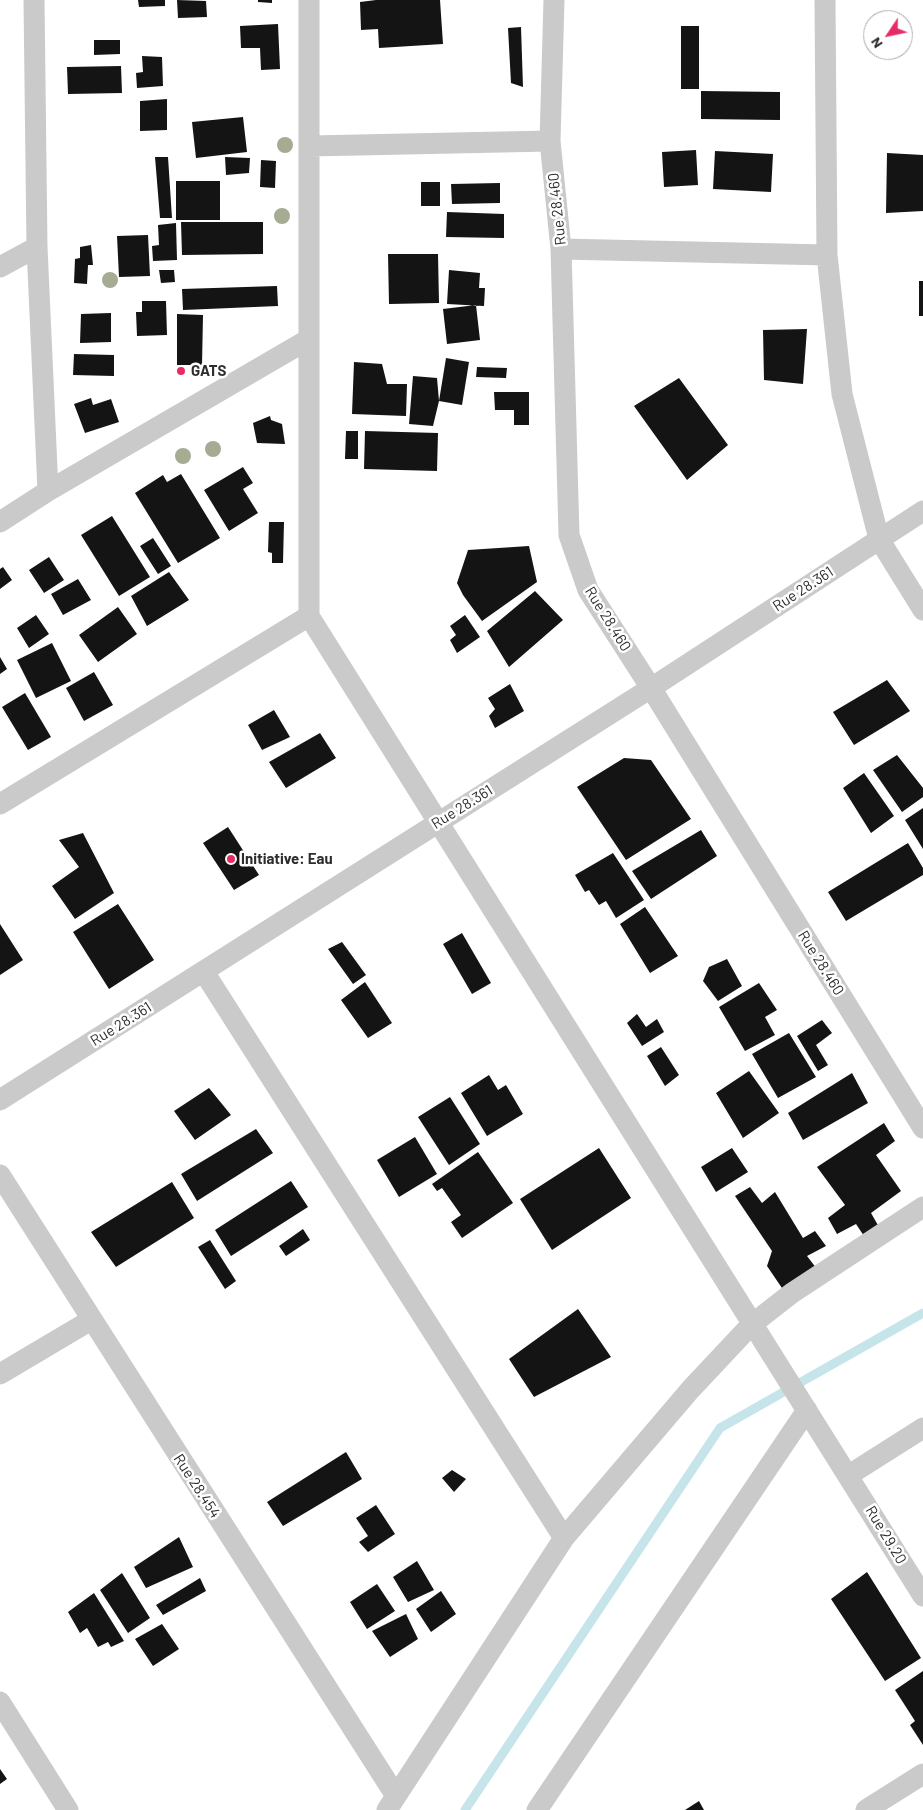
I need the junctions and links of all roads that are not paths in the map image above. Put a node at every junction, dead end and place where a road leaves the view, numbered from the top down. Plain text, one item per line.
1 (34, 0) edge
2 (309, 0) edge
3 (554, 0) edge
4 (825, 0) edge
5 (550, 141) junction
6 (310, 146) junction
7 (37, 247) junction
8 (561, 249) junction
9 (826, 255) junction
10 (0, 267) edge
11 (309, 339) junction
12 (48, 492) junction
13 (923, 511) edge
14 (0, 522) edge
15 (879, 539) junction
16 (923, 610) edge
17 (309, 616) junction
18 (651, 688) junction
19 (1, 800) edge
20 (438, 822) junction
21 (204, 972) junction
22 (0, 1100) edge
23 (923, 1128) edge
24 (0, 1174) edge
25 (923, 1208) edge
26 (91, 1320) junction
27 (751, 1325) junction
28 (0, 1374) edge
29 (805, 1407) junction
30 (923, 1428) edge
31 (849, 1475) junction
32 (564, 1538) junction
33 (923, 1596) edge
34 (0, 1702) edge
35 (923, 1774) edge
36 (391, 1803) edge
37 (68, 1810) edge
38 (537, 1810) edge
39 (866, 1810) edge

1 - 7 street
2 - 6 street
3 - 5 street, Rue 28.460
4 - 9 street
5 - 6 street
5 - 8 street, Rue 28.460
6 - 11 street
7 - 10 street
7 - 12 street
8 - 9 street
8 - 18 street, Rue 28.460
9 - 15 street
11 - 12 street
11 - 17 street
12 - 14 street
13 - 15 street, Rue 28.361
15 - 16 street
15 - 18 street, Rue 28.361
17 - 19 street
17 - 20 street
18 - 20 street, Rue 28.361
18 - 23 street, Rue 28.460
20 - 21 street, Rue 28.361
20 - 27 street
21 - 22 street, Rue 28.361
21 - 32 street
24 - 26 street, Rue 28.454
25 - 27 street
26 - 28 street
26 - 36 street, Rue 28.454
27 - 29 street
27 - 32 street
29 - 31 street, Rue 29.20
29 - 38 street
30 - 31 street
31 - 33 street, Rue 29.20
32 - 36 street
34 - 37 street
35 - 39 street

